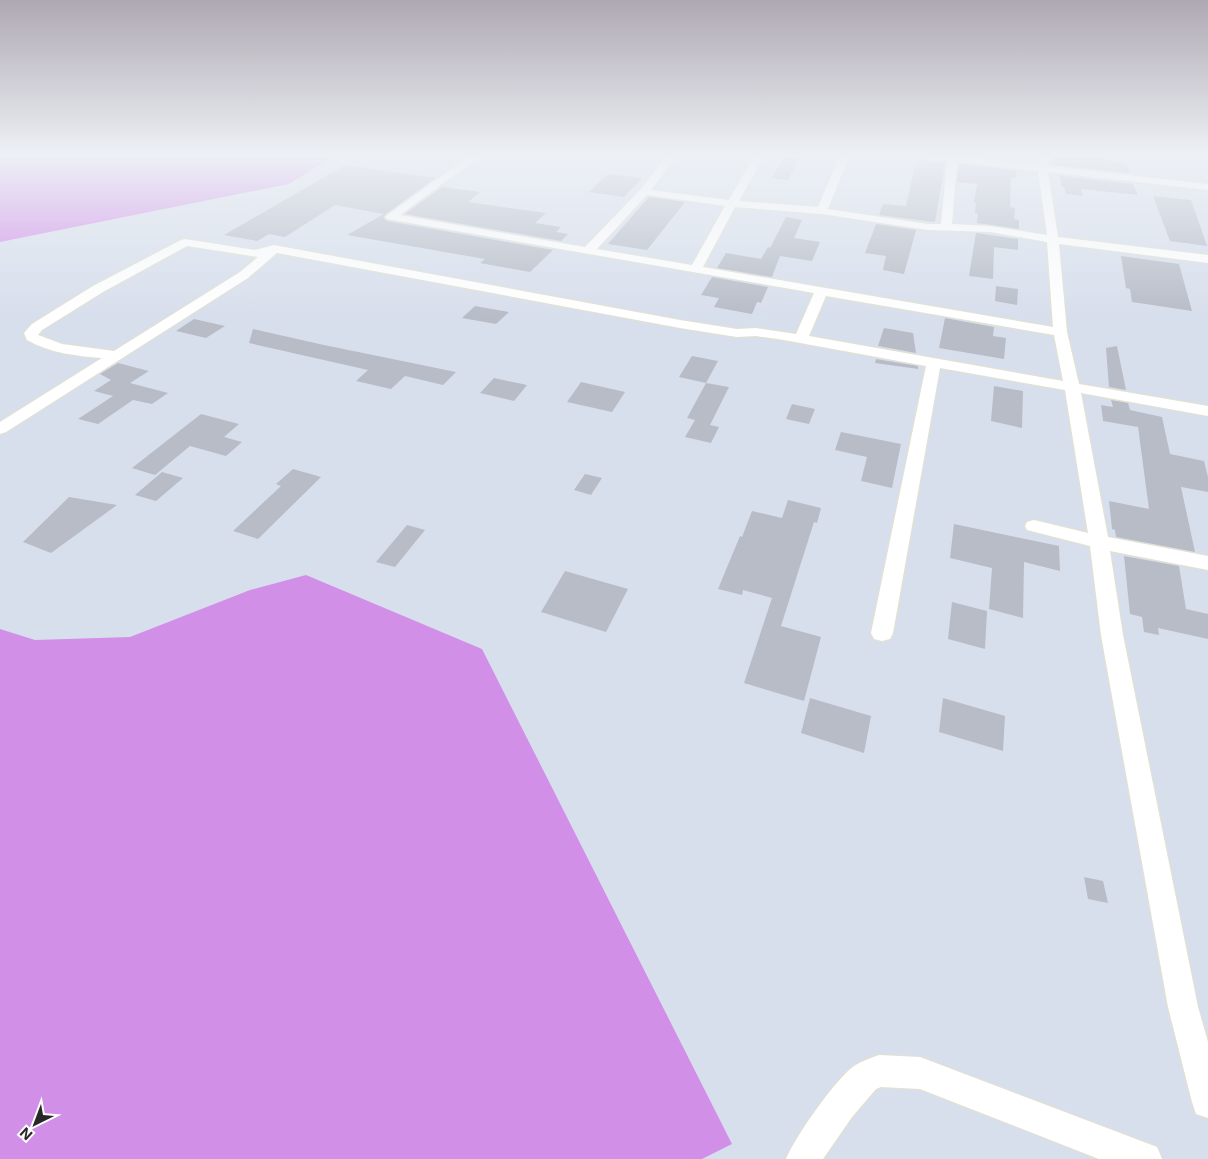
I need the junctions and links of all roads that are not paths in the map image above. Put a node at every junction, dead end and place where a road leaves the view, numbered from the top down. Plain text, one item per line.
1 (403, 208) edge
2 (629, 208) edge
3 (732, 208) edge
4 (785, 208) edge
5 (823, 208) edge
6 (948, 208) edge
7 (1049, 208) edge
8 (822, 211) junction
9 (946, 228) junction
10 (1053, 240) junction
11 (274, 249) junction
12 (589, 250) junction
13 (1208, 259) edge
14 (696, 268) junction
15 (821, 291) junction
16 (1060, 332) junction
17 (801, 340) junction
18 (115, 356) junction
19 (934, 363) junction
20 (1072, 387) junction
21 (1208, 411) edge
22 (0, 429) edge
23 (1034, 526) dead end
24 (1099, 542) junction
25 (1208, 563) edge
26 (882, 633) dead end
27 (1208, 1102) edge
28 (803, 1159) edge
29 (1145, 1159) edge

1 - 12 street
2 - 12 street
3 - 14 street
4 - 8 street
5 - 8 street
6 - 9 street
7 - 10 street
8 - 9 street
9 - 10 street
10 - 13 street
10 - 16 street
11 - 17 street
11 - 18 street
11 - 18 street
12 - 14 street
14 - 15 street
15 - 16 street
15 - 17 street
16 - 20 street
17 - 19 street
18 - 22 street
19 - 20 street
19 - 26 street
20 - 21 street
20 - 24 street
23 - 24 street
24 - 25 street
24 - 27 street
28 - 29 street

